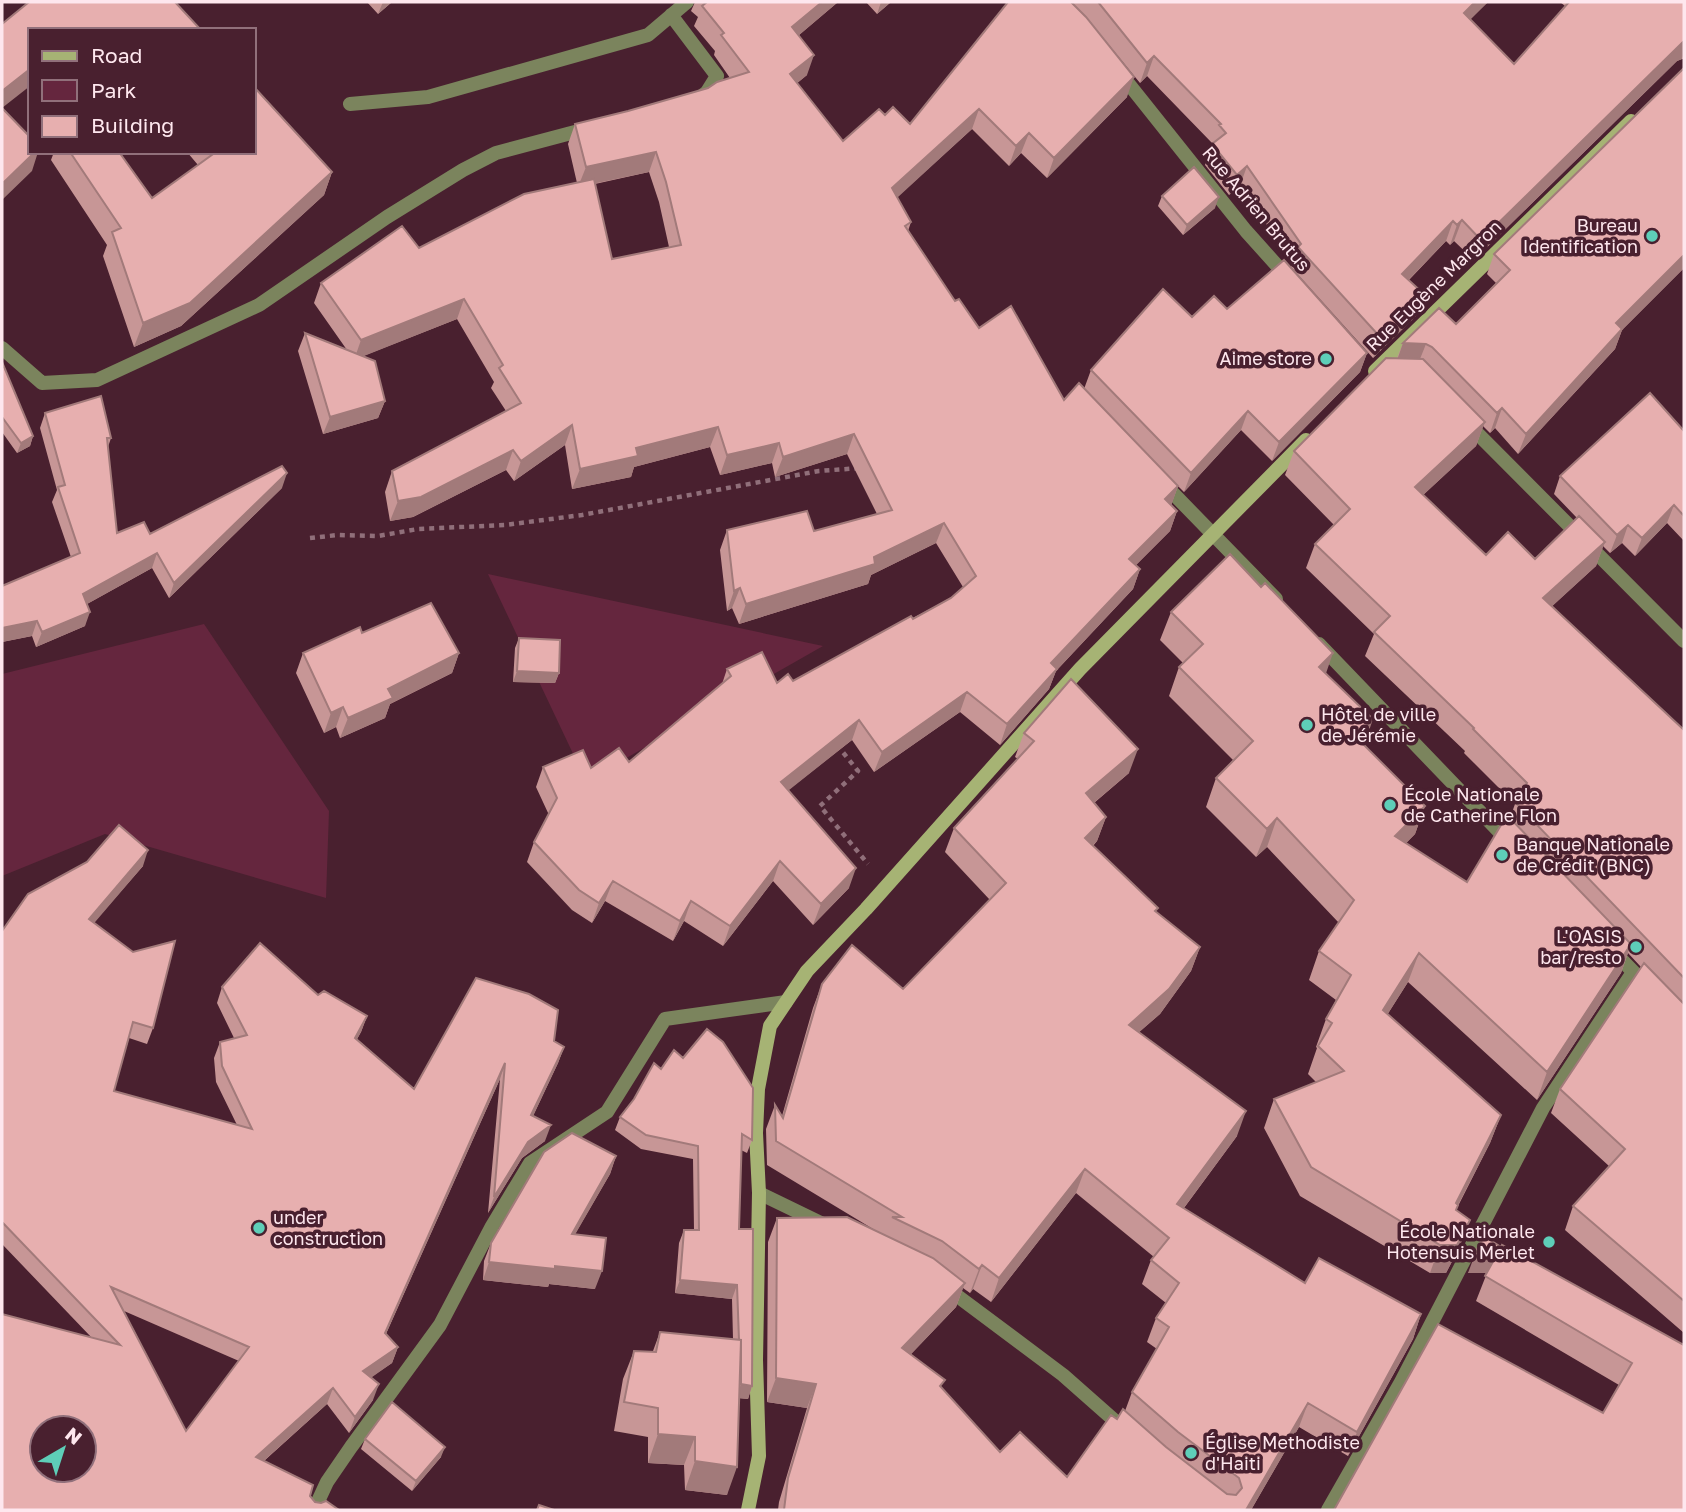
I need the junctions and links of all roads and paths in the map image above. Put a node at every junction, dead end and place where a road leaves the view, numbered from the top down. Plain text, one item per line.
1 (687, 2) edge
2 (671, 15) junction
3 (1111, 62) edge
4 (685, 103) edge
5 (350, 104) dead end
6 (1640, 111) edge
7 (604, 124) edge
8 (1300, 291) edge
9 (2, 348) edge
10 (1395, 373) edge
11 (1457, 413) edge
12 (1316, 429) edge
13 (870, 467) edge
14 (1156, 475) edge
15 (1213, 534) junction
16 (310, 538) dead end
17 (1289, 613) edge
18 (1308, 633) edge
19 (1684, 641) edge
20 (834, 741) edge
21 (1519, 852) edge
22 (886, 886) junction
23 (1605, 942) edge
24 (1633, 972) junction
25 (1659, 998) edge
26 (786, 1002) junction
27 (759, 1194) junction
28 (844, 1234) edge
29 (929, 1274) edge
30 (1133, 1437) edge
31 (314, 1510) edge
32 (748, 1510) edge
33 (1328, 1510) edge

1 - 2 street
2 - 4 street
2 - 5 street
3 - 8 street, Rue Adrien Brutus
6 - 10 street, Rue Eugène Margron
7 - 9 street
11 - 19 street
12 - 15 street
13 - 16 path
14 - 15 street
15 - 17 street
15 - 22 street
18 - 21 street
20 - 22 path
22 - 26 street
23 - 24 street
24 - 25 street
24 - 33 street
26 - 27 street
26 - 31 street
27 - 28 street
27 - 32 street
29 - 30 street

